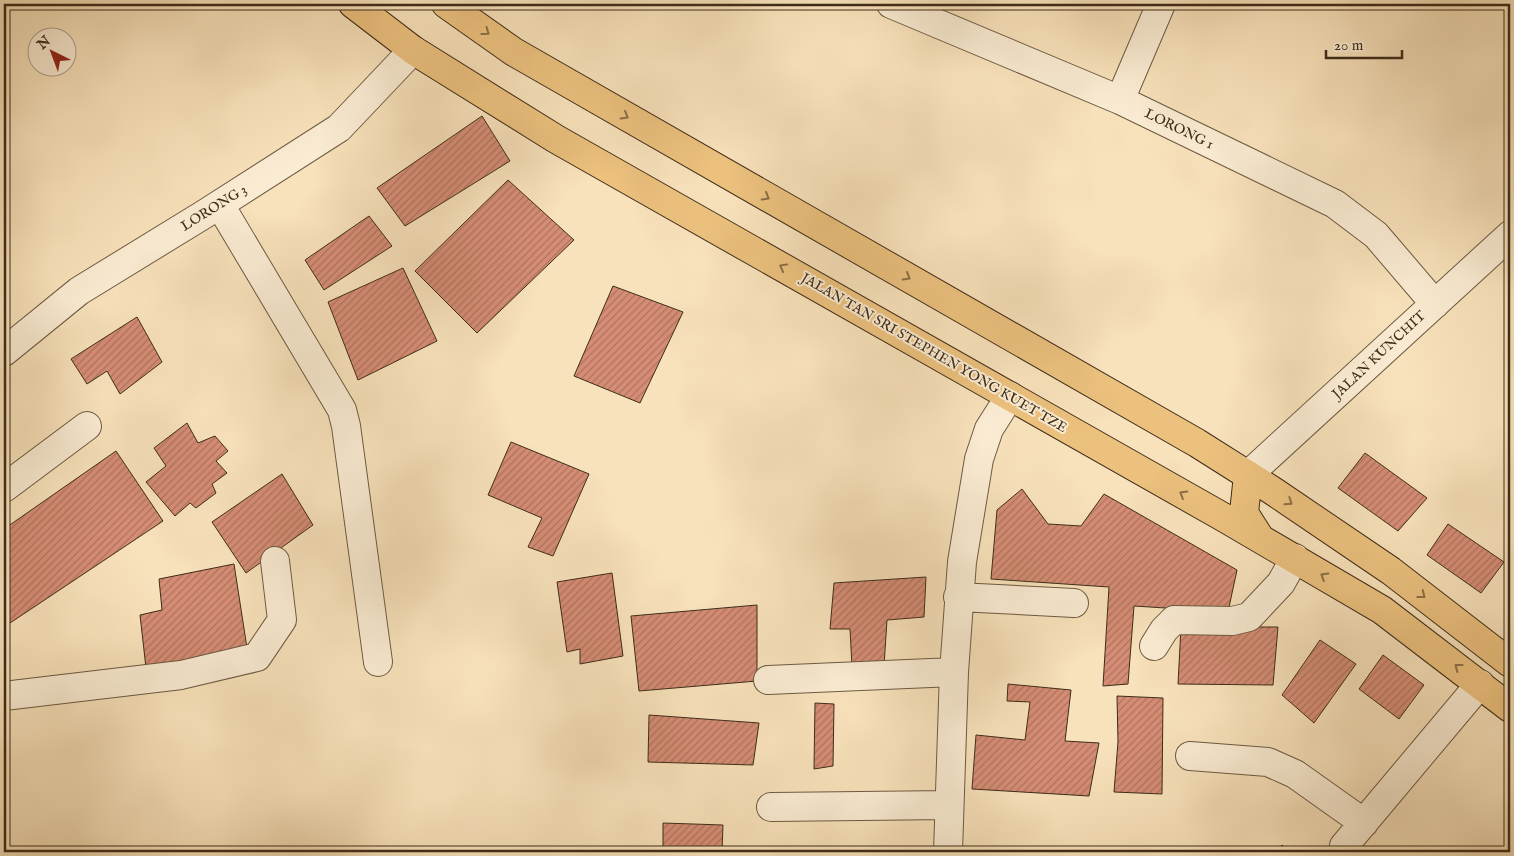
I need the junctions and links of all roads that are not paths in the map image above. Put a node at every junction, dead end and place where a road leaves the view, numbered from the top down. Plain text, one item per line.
1 (353, 4) edge
2 (446, 4) edge
3 (891, 4) edge
4 (1161, 4) edge
5 (413, 50) junction
6 (1120, 100) junction
7 (220, 205) junction
8 (1510, 235) edge
9 (1435, 304) junction
10 (4, 352) edge
11 (1010, 396) junction
12 (87, 426) dead end
13 (1248, 475) junction
14 (4, 488) edge
15 (1260, 538) junction
16 (1295, 558) junction
17 (275, 561) dead end
18 (958, 597) junction
19 (1074, 603) dead end
20 (1154, 646) dead end
21 (378, 662) dead end
22 (1510, 663) edge
23 (954, 672) junction
24 (768, 680) dead end
25 (1480, 684) junction
26 (4, 696) edge
27 (1510, 708) edge
28 (1190, 756) dead end
29 (950, 805) junction
30 (770, 807) dead end
31 (1364, 823) junction
32 (948, 852) edge
33 (1344, 852) edge

1 - 5 main road, JALAN TAN SRI STEPHEN YONG KUET TZE
2 -> 13 main road
3 - 6 street, LORONG 1
4 - 6 street
5 - 7 street, LORONG 3
11 -> 5 main road, JALAN TAN SRI STEPHEN YONG KUET TZE
6 - 9 street, LORONG 1
7 - 10 street, LORONG 3
7 - 21 street
8 - 9 street, JALAN KUNCHIT
9 - 13 street, JALAN KUNCHIT
15 -> 11 main road, JALAN TAN SRI STEPHEN YONG KUET TZE
11 - 18 street
12 - 14 street
13 - 15 main road
13 -> 22 main road
15 - 16 main road, JALAN TAN SRI STEPHEN YONG KUET TZE
16 - 20 street
25 -> 16 main road, JALAN TAN SRI STEPHEN YONG KUET TZE
17 - 26 street
18 - 19 street
18 - 23 street
23 - 24 street
23 - 29 street
25 - 27 main road, JALAN TAN SRI STEPHEN YONG KUET TZE
25 - 31 street
28 - 31 street
29 - 30 street
29 - 32 street
31 - 33 street

